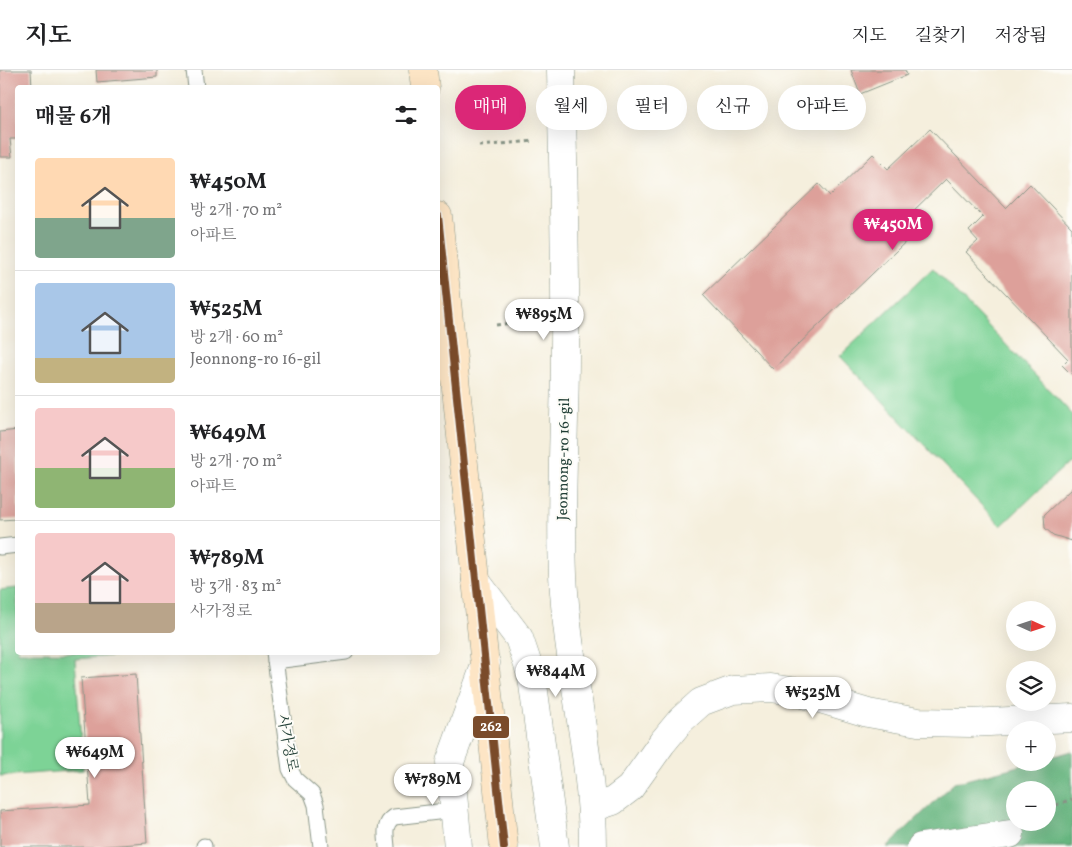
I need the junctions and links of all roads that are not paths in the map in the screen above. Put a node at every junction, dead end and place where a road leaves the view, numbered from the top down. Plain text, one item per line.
1 (194, 70) edge
2 (423, 70) edge
3 (561, 70) edge
4 (196, 85) edge
5 (425, 85) edge
6 (440, 259) edge
7 (15, 546) edge
8 (0, 547) edge
9 (476, 581) junction
10 (303, 655) edge
11 (274, 657) edge
12 (486, 663) junction
13 (1072, 718) edge
14 (592, 808) junction
15 (455, 810) junction
16 (1010, 834) dead end
17 (321, 847) edge
18 (387, 847) edge
19 (458, 847) edge
20 (504, 847) edge
21 (555, 847) edge
22 (593, 847) edge
23 (921, 847) edge

1 - 4 lane
2 - 5 main road
3 - 14 street, Jeonnong-ro 16-gil
6 - 9 main road
7 - 8 lane
9 - 12 main road
9 - 21 street
10 - 11 lane, 사가정로
11 - 17 lane, 사가정로
12 - 15 street
12 - 20 main road
13 - 14 street
14 - 22 street, Jeonnong-ro 16-gil
15 - 18 lane
15 - 19 street
16 - 23 street

